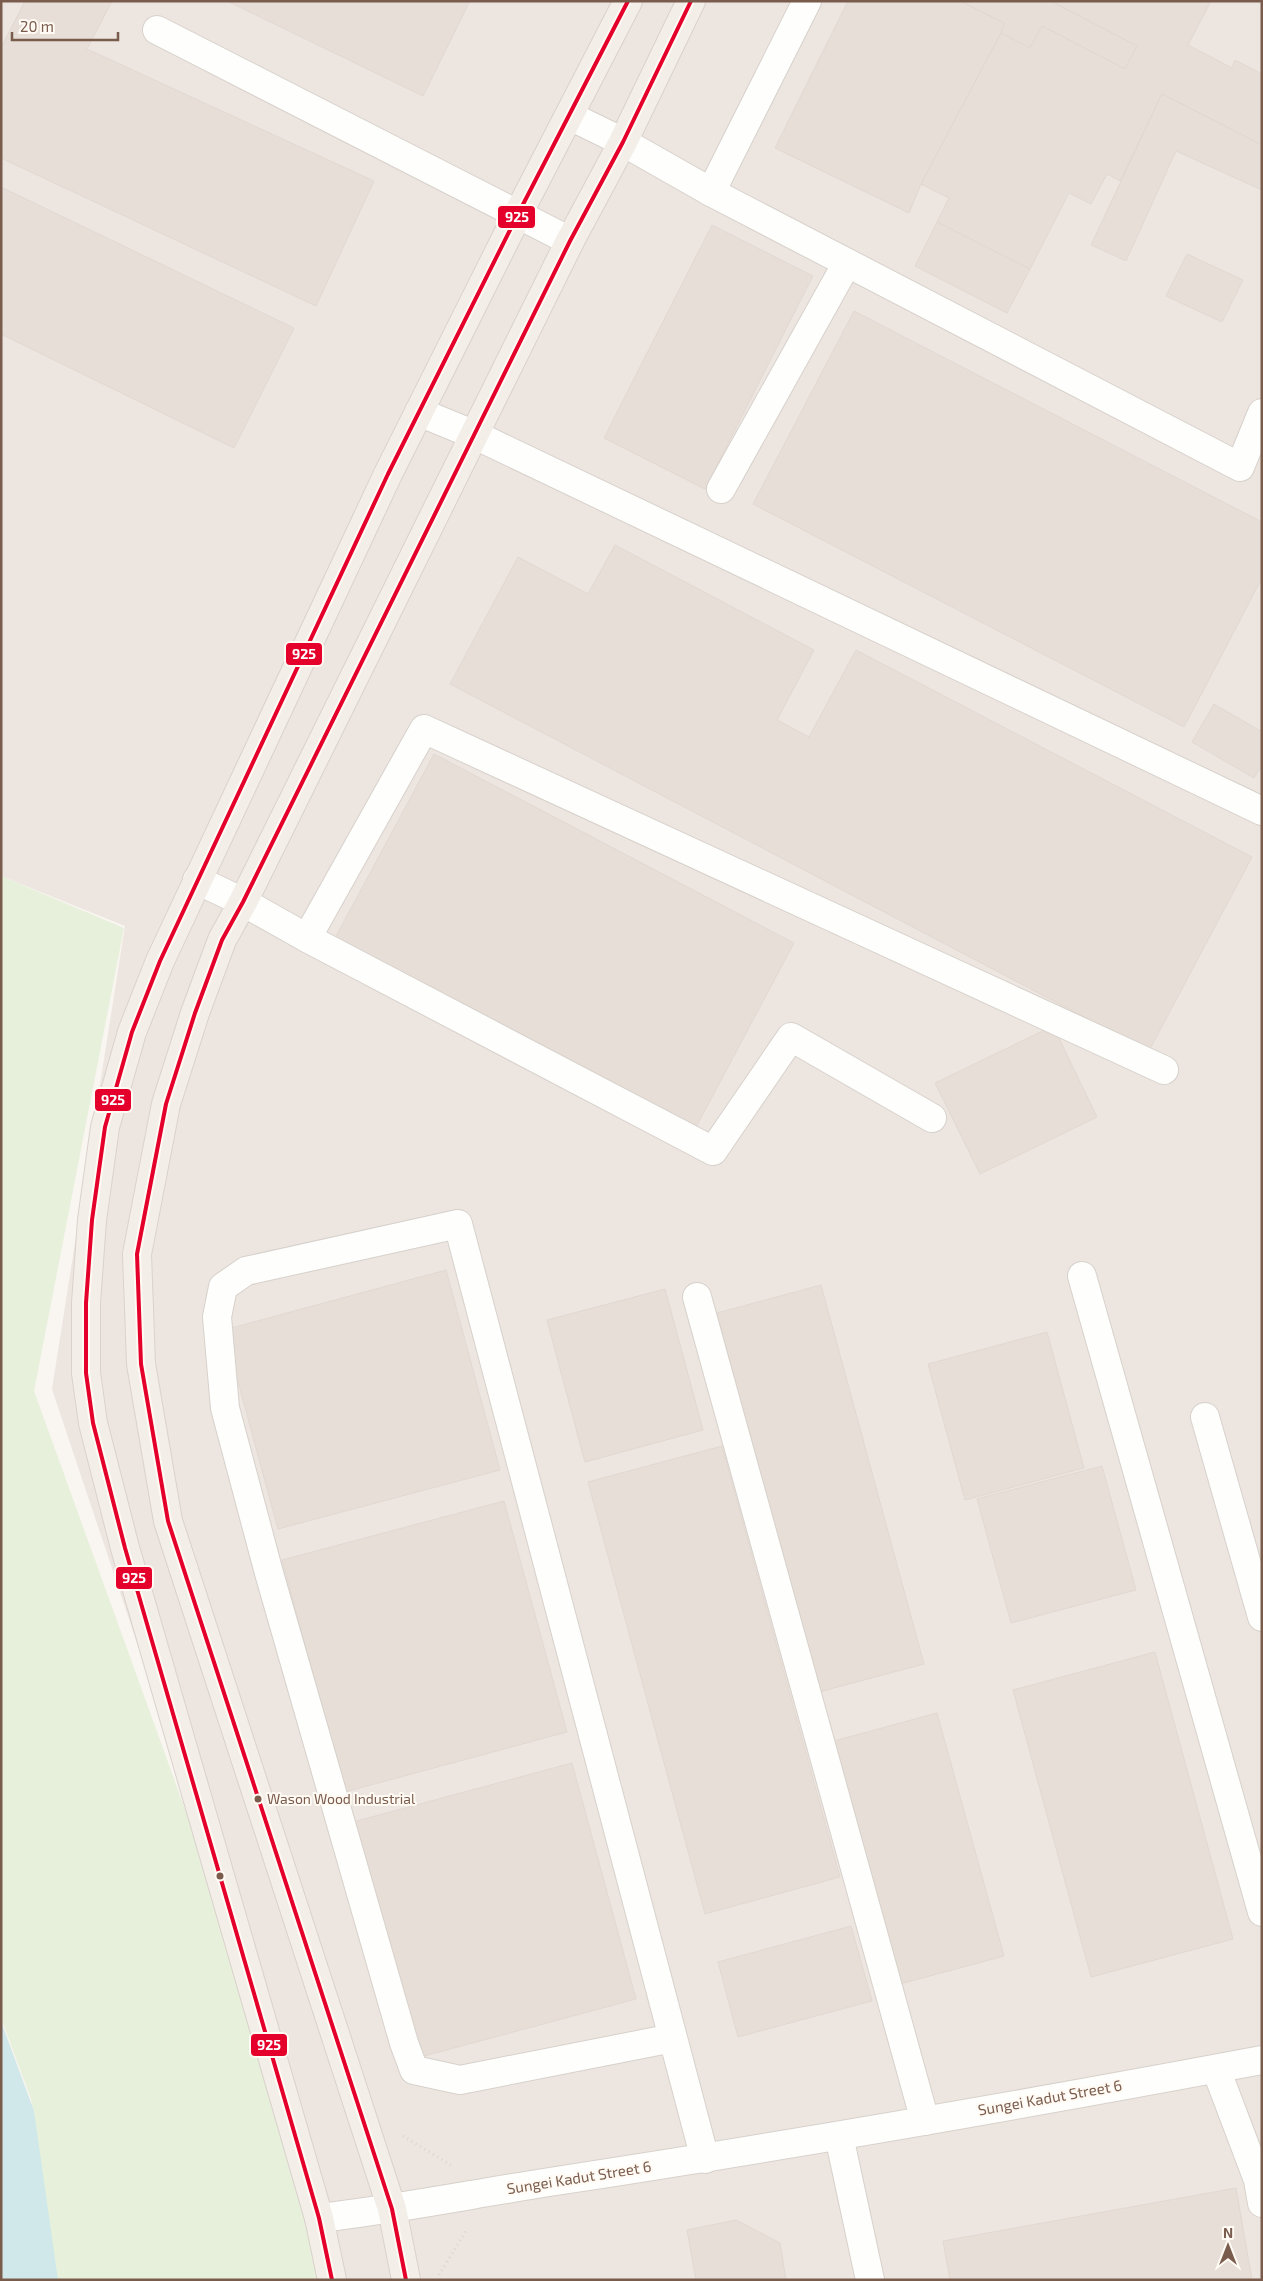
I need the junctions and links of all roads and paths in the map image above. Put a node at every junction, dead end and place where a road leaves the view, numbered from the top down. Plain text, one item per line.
1 (628, 1) edge
2 (691, 1) edge
3 (807, 1) edge
4 (157, 30) dead end
5 (570, 116) junction
6 (623, 142) junction
7 (711, 192) junction
8 (517, 216) junction
9 (570, 241) junction
10 (847, 263) junction
11 (419, 412) junction
12 (1262, 413) edge
13 (475, 435) junction
14 (720, 489) dead end
15 (1262, 811) edge
16 (197, 880) junction
17 (243, 902) junction
18 (307, 938) junction
19 (1164, 1070) dead end
20 (932, 1118) dead end
21 (1082, 1276) dead end
22 (697, 1297) dead end
23 (1206, 1417) dead end
24 (1262, 1617) edge
25 (1262, 1912) edge
26 (673, 2038) junction
27 (1262, 2060) edge
28 (1216, 2069) junction
29 (925, 2121) junction
30 (401, 2134) dead end
31 (839, 2136) junction
32 (705, 2159) junction
33 (492, 2191) junction
34 (1262, 2203) edge
35 (392, 2209) junction
36 (319, 2218) junction
37 (332, 2280) edge
38 (406, 2280) edge
39 (436, 2280) edge
40 (870, 2280) edge

1 - 5 main road
2 - 6 main road
3 - 7 street
4 - 8 street
5 - 6 street
5 - 8 main road
6 - 7 street
6 - 9 main road
7 - 10 street
8 - 9 street
8 - 11 main road
9 - 13 main road
10 - 12 street
10 - 14 street
11 - 13 street
11 - 16 main road
13 - 15 street
13 - 17 main road
16 - 17 street
16 - 36 main road
17 - 18 street
17 - 35 main road
18 - 19 street
18 - 20 street
21 - 25 street
22 - 29 street
23 - 24 street
26 - 26 street
26 - 32 street
27 - 28 street, Sungei Kadut Street 6
28 - 29 street, Sungei Kadut Street 6
28 - 34 street
29 - 31 street, Sungei Kadut Street 6
30 - 33 path
31 - 32 street, Sungei Kadut Street 6
31 - 40 street
32 - 33 street, Sungei Kadut Street 6
33 - 35 street, Sungei Kadut Street 6
33 - 39 path
35 - 36 street, Sungei Kadut Street 6
35 - 38 main road
36 - 37 main road

